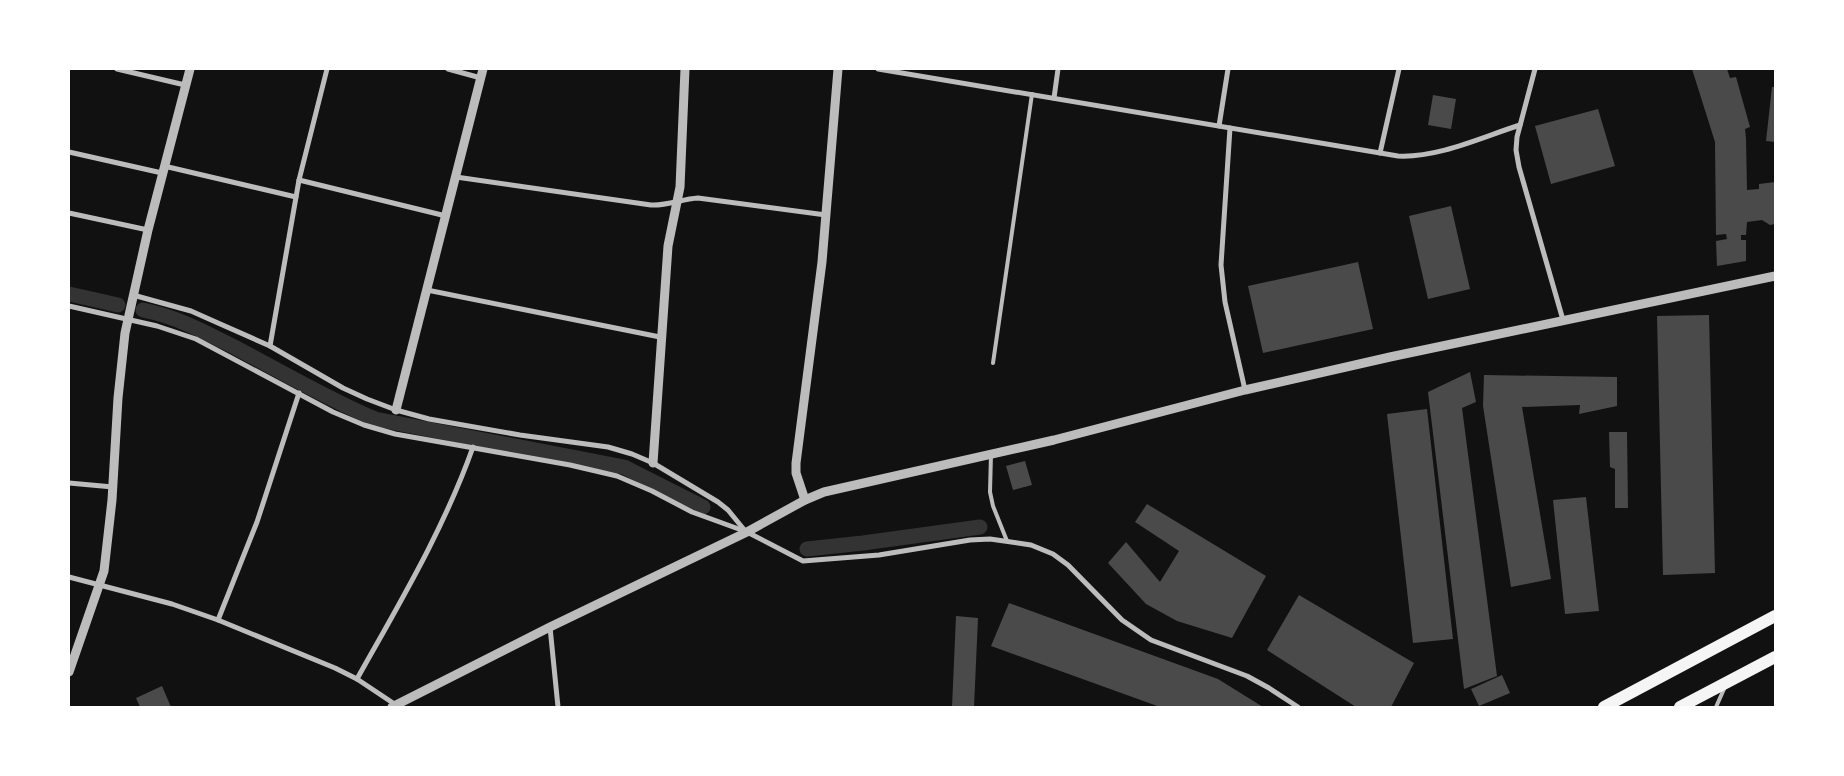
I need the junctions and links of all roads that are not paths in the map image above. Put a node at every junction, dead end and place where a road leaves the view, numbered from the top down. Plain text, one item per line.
1 (117, 69) edge
2 (190, 69) edge
3 (327, 69) edge
4 (448, 69) edge
5 (684, 69) edge
6 (838, 69) edge
7 (878, 69) edge
8 (1058, 69) edge
9 (1228, 69) edge
10 (1399, 69) edge
11 (1535, 69) edge
12 (482, 73) edge
13 (185, 85) junction
14 (1032, 94) junction
15 (1054, 98) junction
16 (1520, 125) junction
17 (1219, 126) junction
18 (1230, 128) junction
19 (69, 152) edge
20 (1380, 153) junction
21 (163, 170) junction
22 (456, 177) junction
23 (299, 180) junction
24 (296, 197) junction
25 (677, 201) junction
26 (69, 212) edge
27 (826, 215) junction
28 (446, 216) junction
29 (148, 230) junction
30 (1775, 276) edge
31 (427, 290) junction
32 (133, 295) junction
33 (69, 306) edge
34 (128, 319) junction
35 (1563, 320) junction
36 (660, 337) junction
37 (270, 346) junction
38 (993, 363) dead end
39 (1245, 390) junction
40 (299, 393) junction
41 (396, 410) junction
42 (474, 447) junction
43 (991, 454) junction
44 (653, 464) junction
45 (69, 483) edge
46 (113, 487) junction
47 (805, 500) junction
48 (747, 532) junction
49 (1007, 542) junction
50 (69, 577) edge
51 (100, 584) junction
52 (1775, 616) edge
53 (218, 620) junction
54 (550, 627) junction
55 (1775, 657) edge
56 (69, 672) edge
57 (357, 679) junction
58 (1726, 683) junction
59 (394, 706) edge
60 (558, 707) edge
61 (1298, 707) edge
62 (1604, 707) edge
63 (1680, 707) edge
64 (1716, 707) edge

1 - 13 street
2 - 13 street
3 - 23 street
4 - 12 street
5 - 25 street
6 - 27 street
7 - 14 street
8 - 15 street
9 - 17 street
10 - 20 street
11 - 16 street
12 - 22 street
13 - 21 street
14 - 15 street
14 - 38 lane
15 - 17 street
16 - 20 street
16 - 35 street
17 - 18 street
18 - 20 street
18 - 39 street
19 - 21 street
21 - 24 street
21 - 29 street
22 - 25 street
22 - 28 street
23 - 24 street
23 - 28 street
24 - 37 street
25 - 27 street
25 - 36 street
26 - 29 street
27 - 47 street
28 - 31 street
29 - 32 street
30 - 35 street
31 - 36 street
31 - 41 street
32 - 34 street
32 - 37 street
33 - 34 street
34 - 40 street
34 - 46 street
35 - 39 street
36 - 44 street
37 - 41 street
39 - 43 street
40 - 42 street
40 - 53 street
41 - 44 street
42 - 48 street
42 - 57 street
43 - 47 street
43 - 49 lane
44 - 48 street
45 - 46 street
46 - 51 street
47 - 48 street
48 - 49 street
48 - 54 street
49 - 61 street
50 - 51 street
51 - 53 street
51 - 56 street
52 - 62 highway
53 - 57 street
54 - 59 street
54 - 60 street
55 - 58 highway
57 - 59 street
58 - 63 highway
58 - 64 lane

